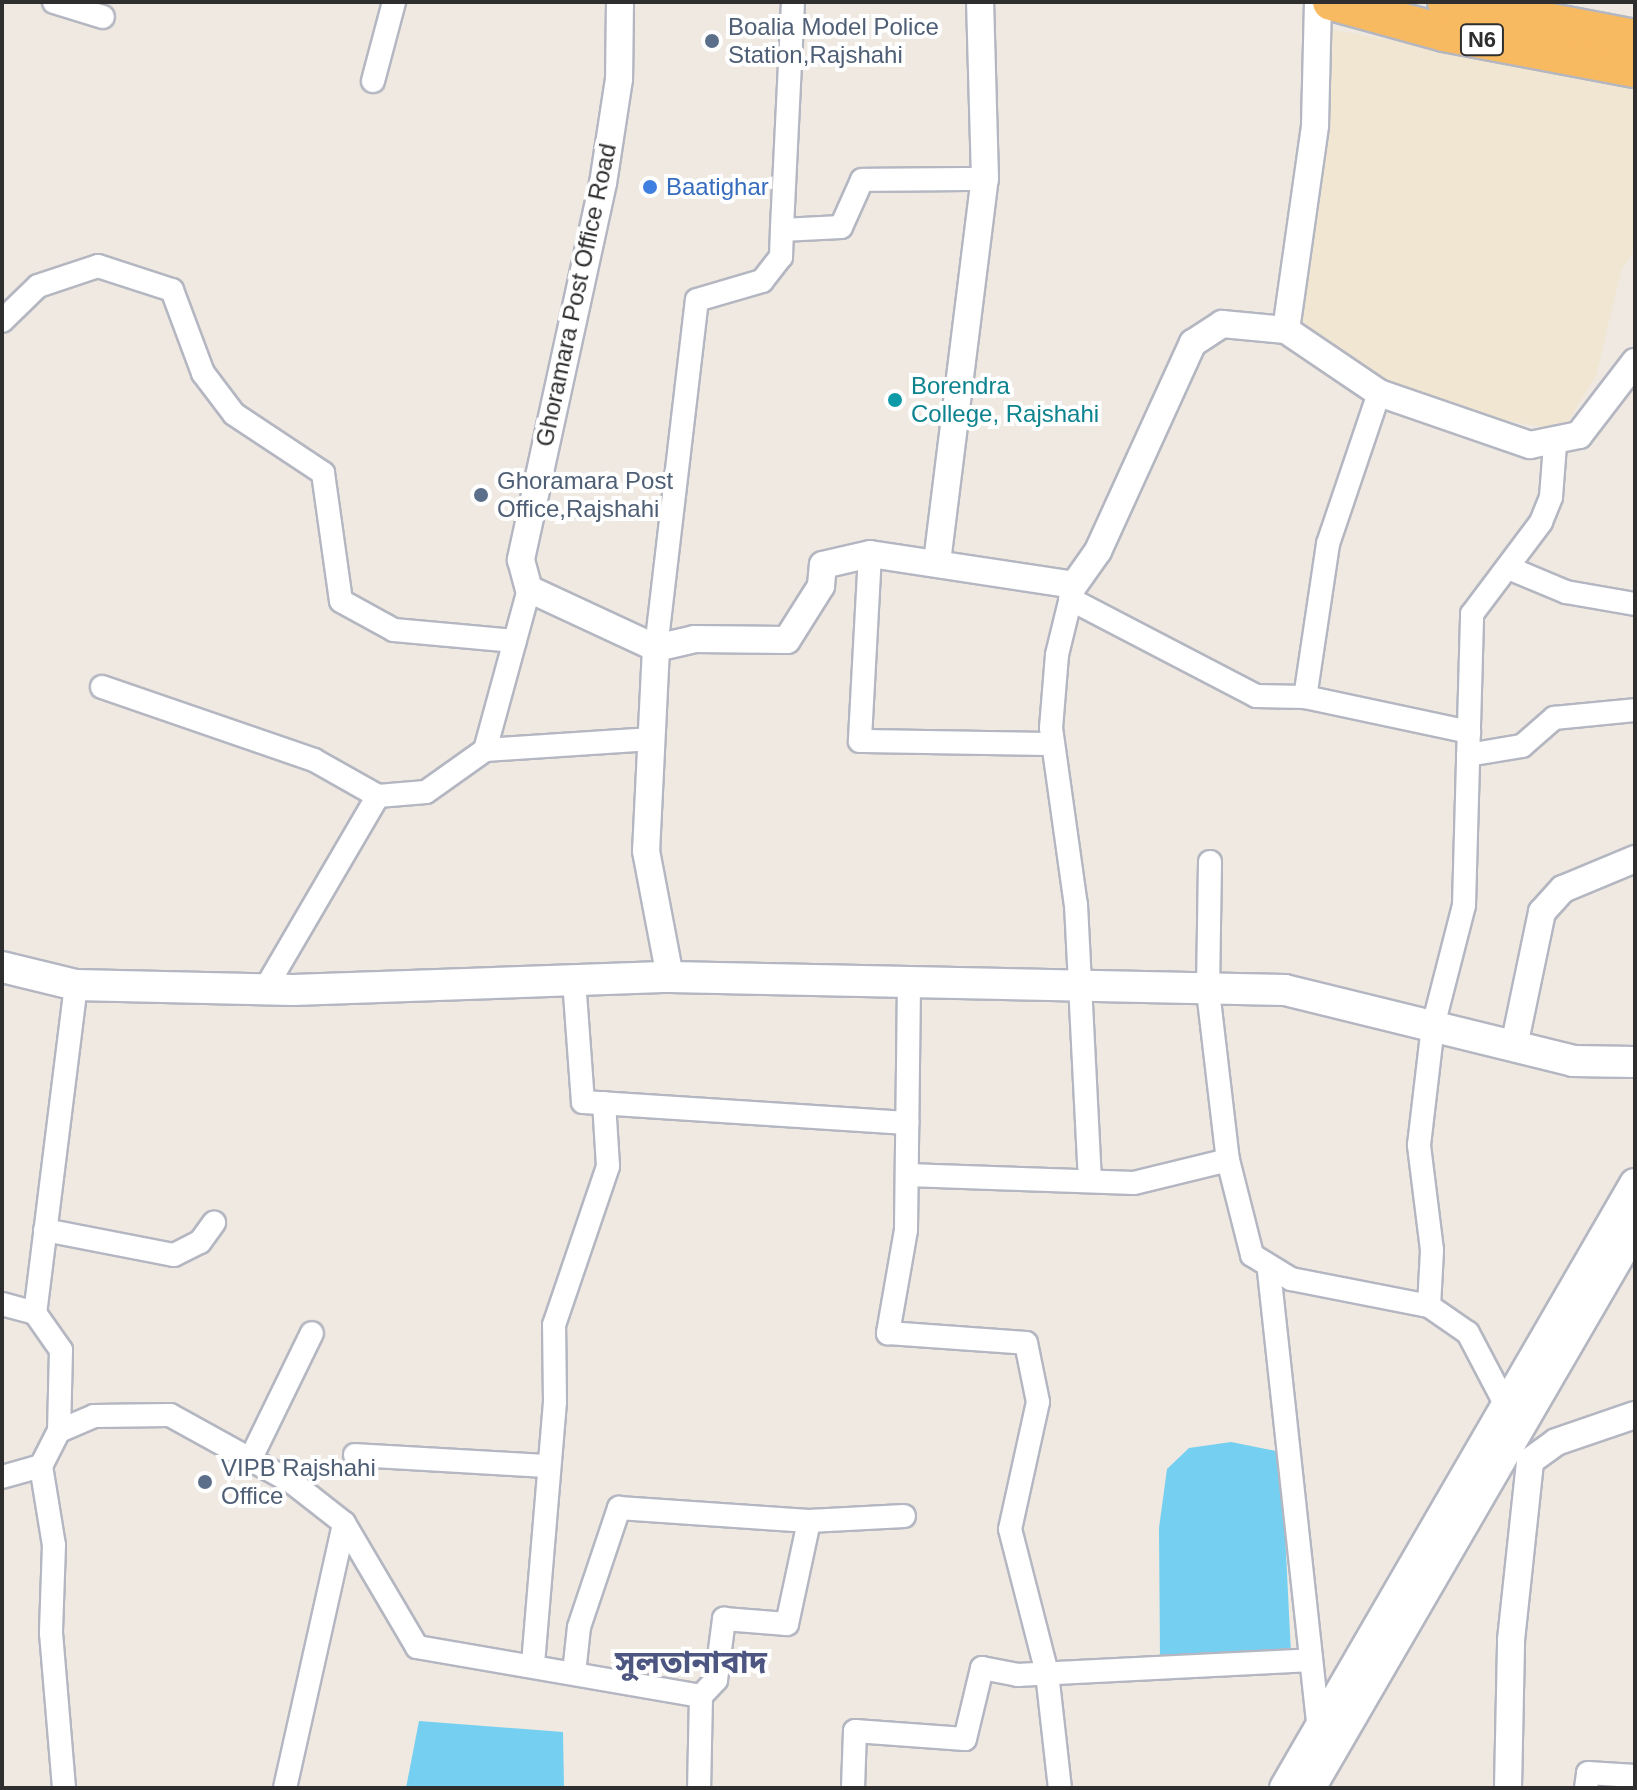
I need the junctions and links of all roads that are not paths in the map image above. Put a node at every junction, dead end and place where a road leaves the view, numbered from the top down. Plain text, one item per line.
1 (54, 2) edge
2 (394, 2) edge
3 (620, 2) edge
4 (793, 2) edge
5 (980, 2) edge
6 (1318, 2) edge
7 (1331, 2) edge
8 (1446, 2) edge
9 (103, 17) dead end
10 (1635, 38) edge
11 (1635, 69) edge
12 (373, 81) dead end
13 (985, 179) junction
14 (782, 230) junction
15 (2, 321) edge
16 (1286, 330) junction
17 (1635, 362) edge
18 (1379, 393) junction
19 (1555, 445) junction
20 (870, 554) junction
21 (937, 562) junction
22 (1511, 569) junction
23 (529, 589) junction
24 (1072, 592) junction
25 (1635, 604) edge
26 (515, 641) junction
27 (656, 648) junction
28 (102, 687) dead end
29 (1305, 697) junction
30 (1635, 710) edge
31 (1469, 732) junction
32 (652, 739) junction
33 (1052, 744) junction
34 (485, 750) junction
35 (1468, 755) junction
36 (378, 796) junction
37 (1635, 859) edge
38 (1210, 862) dead end
39 (2, 967) edge
40 (670, 977) junction
41 (574, 980) junction
42 (909, 983) junction
43 (76, 985) junction
44 (1080, 988) junction
45 (265, 989) junction
46 (1208, 991) junction
47 (1433, 1026) junction
48 (1514, 1046) junction
49 (1635, 1062) edge
50 (604, 1103) junction
51 (907, 1123) junction
52 (1228, 1160) junction
53 (907, 1175) junction
54 (1090, 1180) junction
55 (1635, 1184) edge
56 (214, 1223) dead end
57 (1635, 1228) edge
58 (45, 1230) junction
59 (1269, 1271) junction
60 (2, 1304) edge
61 (1429, 1306) junction
62 (35, 1313) junction
63 (312, 1333) dead end
64 (1507, 1405) junction
65 (1635, 1415) edge
66 (59, 1431) junction
67 (1524, 1448) junction
68 (355, 1455) dead end
69 (250, 1460) junction
70 (41, 1466) junction
71 (548, 1466) junction
72 (2, 1477) edge
73 (904, 1516) dead end
74 (809, 1521) junction
75 (344, 1523) junction
76 (1311, 1660) junction
77 (533, 1664) junction
78 (574, 1673) junction
79 (1047, 1673) junction
80 (701, 1696) junction
81 (1327, 1732) junction
82 (1635, 1776) edge
83 (64, 1788) edge
84 (285, 1788) edge
85 (699, 1788) edge
86 (853, 1788) edge
87 (1060, 1788) edge
88 (1285, 1788) edge
89 (1310, 1788) edge
90 (1508, 1788) edge
91 (1586, 1788) edge

1 - 9 street
2 - 12 street
3 - 23 street, Ghoramara Post Office Road
4 - 14 street
5 - 13 street
6 - 16 street
7 - 11 highway, N6
8 - 10 highway, N6
13 - 14 street
13 - 21 street
14 - 27 street
15 - 26 street
16 - 18 street
16 - 24 street
17 - 19 street
18 - 19 street
18 - 29 street
19 - 22 street
20 - 21 street
20 - 27 street
20 - 33 street
21 - 24 street
22 - 25 street
22 - 31 street
23 - 26 street
23 - 27 street
24 - 29 street
24 - 33 street
26 - 34 street
27 - 32 street
28 - 36 street
29 - 31 street
30 - 35 street
31 - 35 street
32 - 34 street
32 - 40 street
33 - 44 street
34 - 36 street
35 - 47 street
36 - 45 street
37 - 48 street
38 - 46 street
39 - 43 main road
40 - 41 main road
40 - 42 main road
41 - 45 main road
41 - 50 street
42 - 44 main road
42 - 51 street
43 - 45 main road
43 - 58 street
44 - 46 main road
44 - 54 street
46 - 47 main road
46 - 52 street
47 - 48 main road
47 - 61 street
48 - 49 main road
50 - 51 street
50 - 71 street
51 - 53 street
52 - 54 street
52 - 59 street
53 - 54 street
53 - 79 street
55 - 64 main road
56 - 58 street
57 - 67 main road
58 - 62 street
59 - 61 street
59 - 76 street
60 - 62 street
61 - 64 street
62 - 66 street
63 - 69 street
64 - 67 street
64 - 81 main road
65 - 67 street
66 - 69 street
66 - 70 street
67 - 81 main road
67 - 90 street
68 - 71 street
69 - 75 street
70 - 72 street
70 - 83 street
71 - 77 street
73 - 74 street
74 - 78 street
74 - 80 street
75 - 77 street
75 - 84 street
76 - 79 street
76 - 81 street
77 - 78 street
78 - 80 street
79 - 86 street
79 - 87 street
80 - 85 street
81 - 88 main road
81 - 89 main road
82 - 91 street

